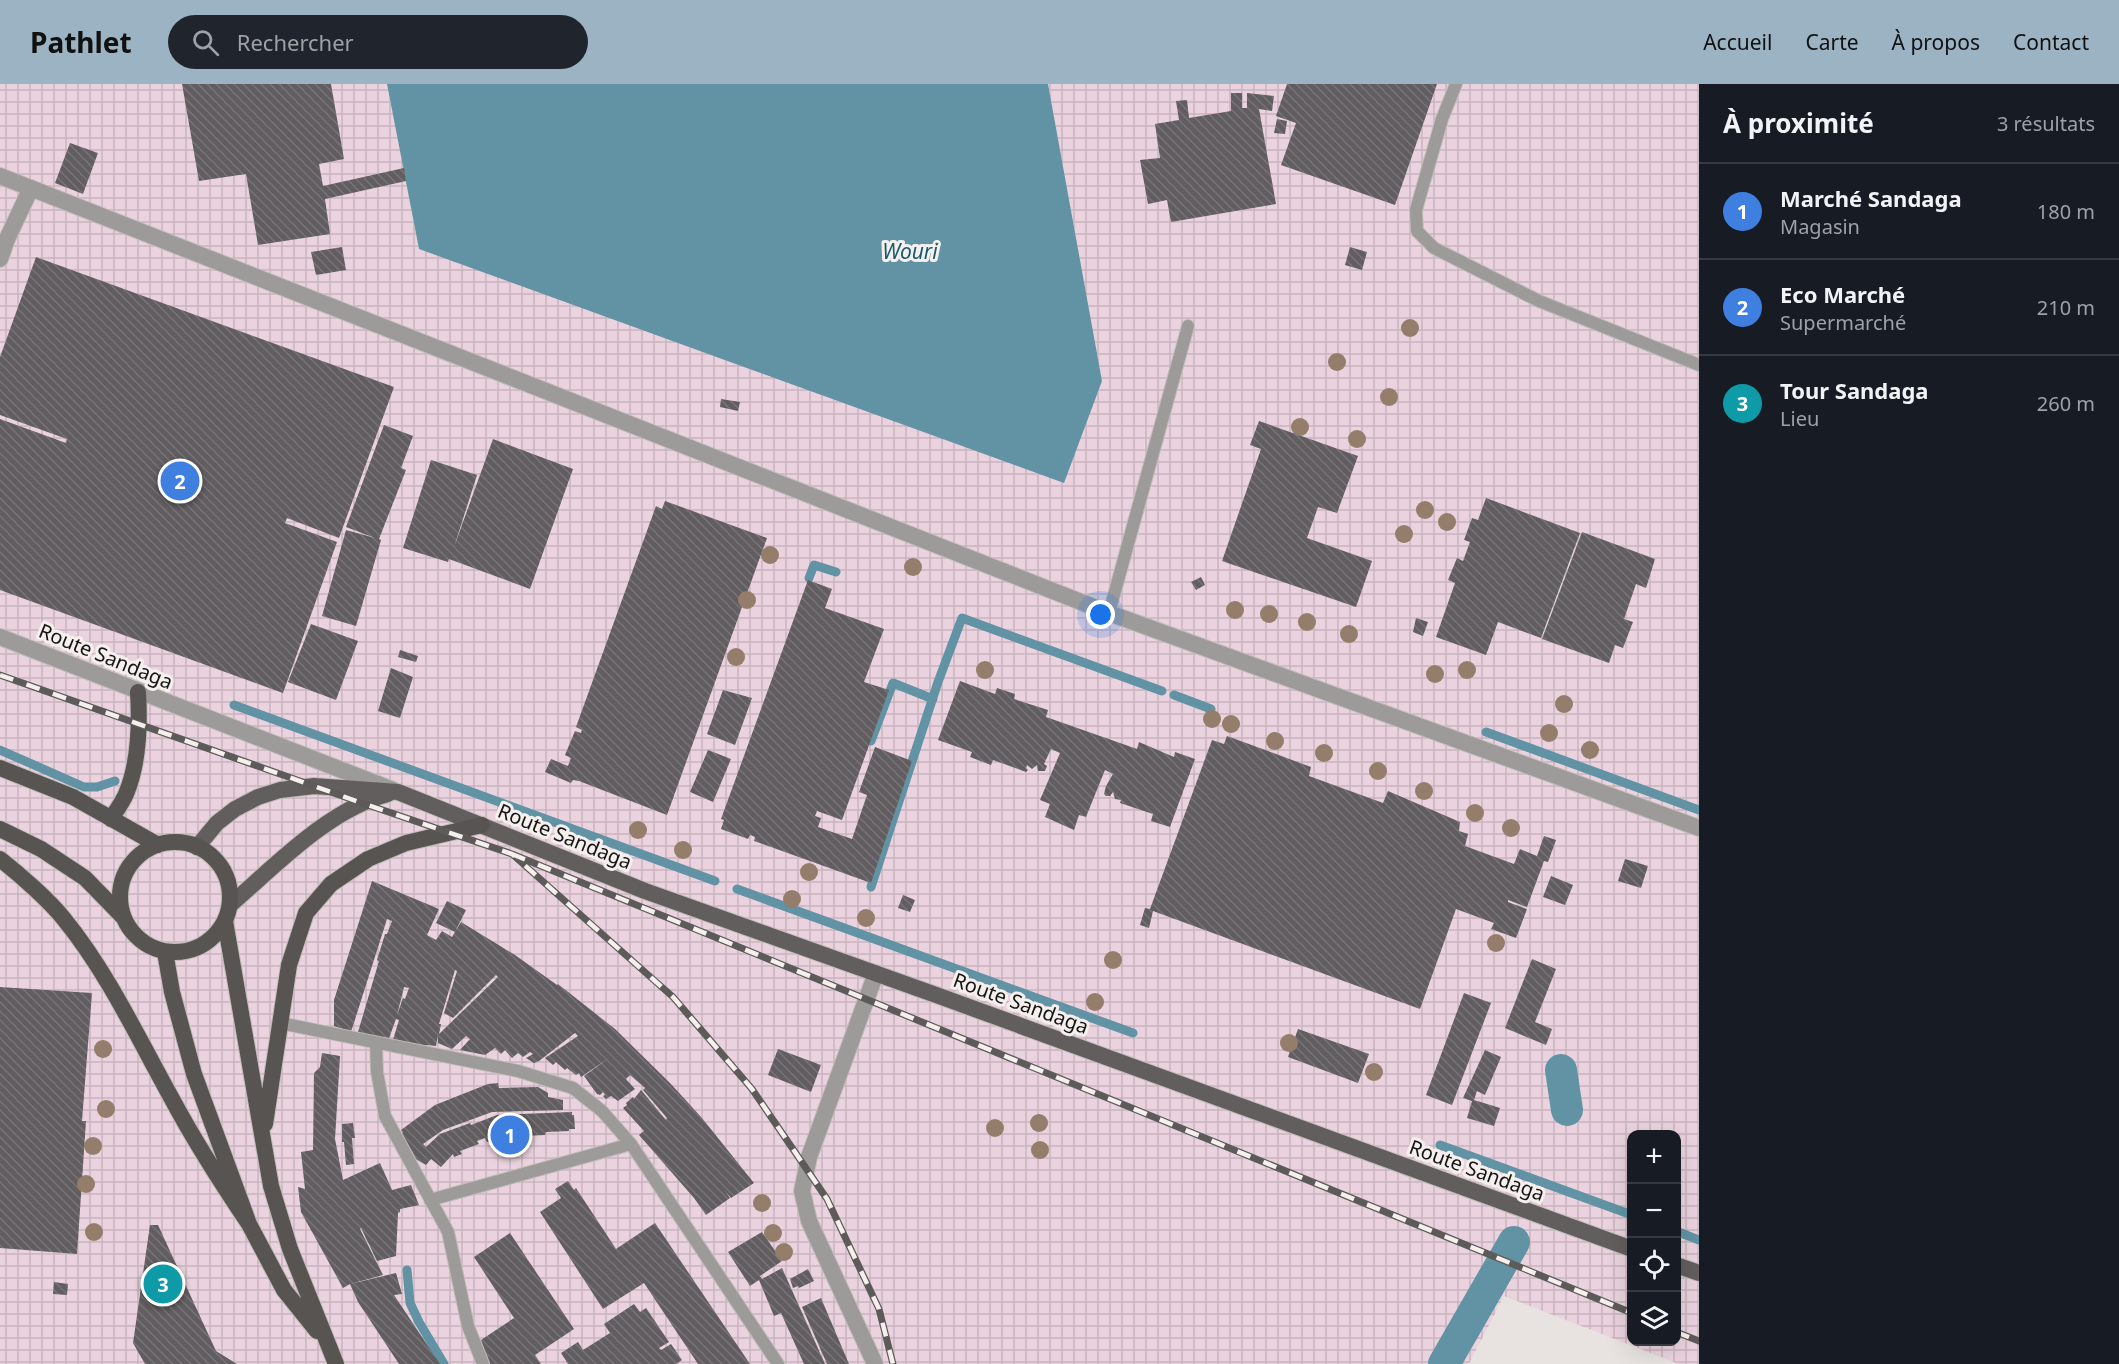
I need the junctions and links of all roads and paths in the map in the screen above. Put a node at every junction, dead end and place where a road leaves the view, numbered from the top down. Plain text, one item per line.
1 (1456, 84) edge
2 (0, 176) edge
3 (31, 188) junction
4 (0, 259) edge
5 (1188, 326) dead end
6 (1699, 365) edge
7 (1108, 613) junction
8 (0, 637) edge
9 (138, 692) junction
10 (0, 768) edge
11 (398, 792) junction
12 (111, 819) junction
13 (482, 825) junction
14 (1699, 828) edge
15 (0, 829) edge
16 (158, 845) junction
17 (196, 847) junction
18 (0, 859) edge
19 (228, 913) junction
20 (124, 918) junction
21 (165, 952) junction
22 (876, 973) junction
23 (280, 1023) junction
24 (376, 1043) junction
25 (262, 1139) junction
26 (631, 1144) junction
27 (430, 1200) junction
28 (249, 1224) junction
29 (1627, 1247) edge
30 (1681, 1266) edge
31 (1699, 1273) edge
32 (328, 1345) junction
33 (336, 1364) edge
34 (483, 1364) edge
35 (778, 1364) edge
36 (875, 1364) edge

1 - 6 lane
2 - 3 street
3 - 4 street
3 - 7 street
5 - 7 lane
7 - 14 street
8 - 9 street, Route Sandaga
9 - 11 street, Route Sandaga
9 - 12 highway
10 - 12 highway
11 - 13 main road, Route Sandaga
11 - 17 main road, Route Sandaga
11 - 19 main road
12 - 16 highway
13 - 22 main road, Route Sandaga
13 - 23 highway
15 - 20 highway
16 - 17 highway
16 - 20 highway
17 - 19 highway
18 - 28 highway
19 - 21 highway
19 - 25 highway
20 - 21 highway
21 - 28 highway
22 - 29 main road, Route Sandaga
22 - 36 street
23 - 24 lane
23 - 25 highway
24 - 26 lane
24 - 27 lane
25 - 32 highway
26 - 27 lane
26 - 35 lane
27 - 34 lane
28 - 32 highway
30 - 31 main road
32 - 33 highway

